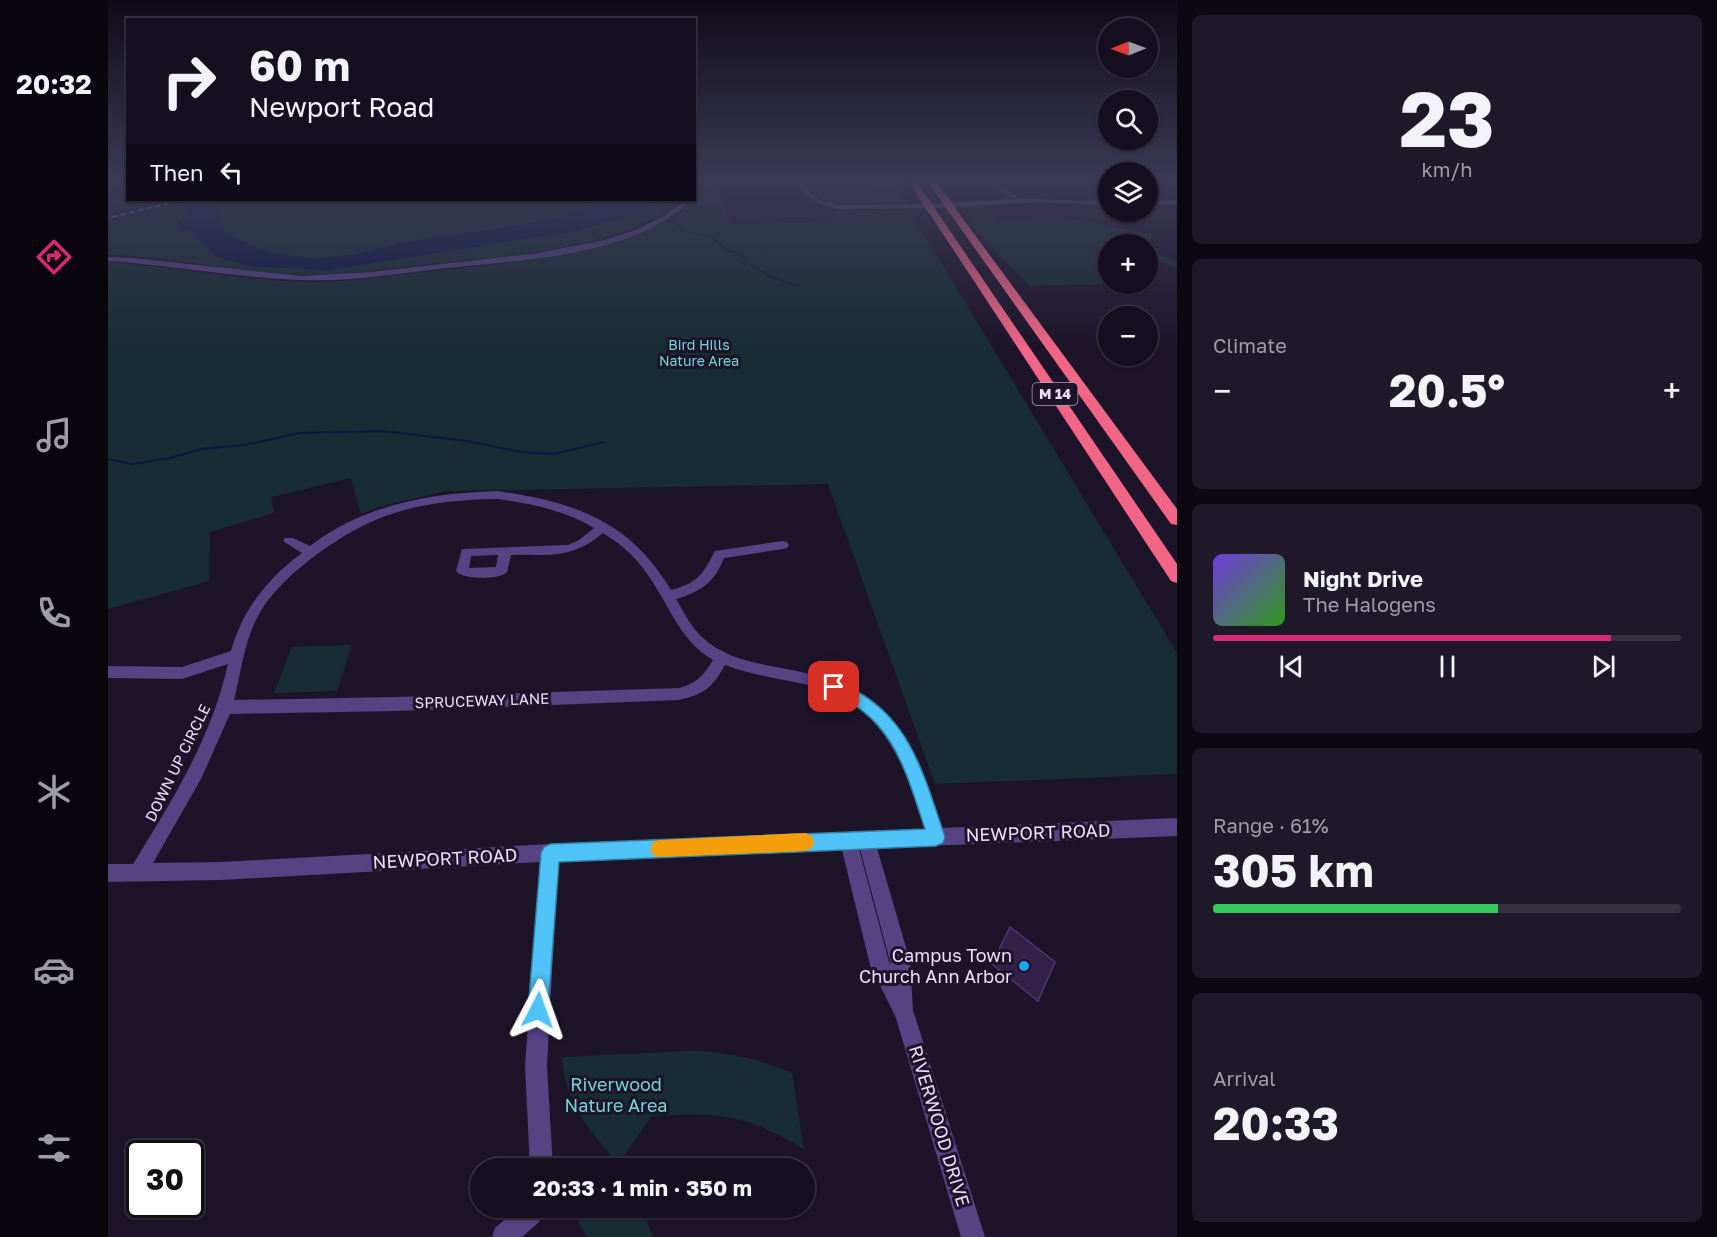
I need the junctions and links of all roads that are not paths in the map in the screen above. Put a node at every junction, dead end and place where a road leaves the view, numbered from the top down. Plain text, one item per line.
1 (621, 235) edge
2 (948, 235) edge
3 (971, 235) edge
4 (108, 259) edge
5 (1177, 520) edge
6 (604, 526) junction
7 (289, 541) dead end
8 (783, 545) dead end
9 (309, 551) junction
10 (505, 552) junction
11 (1177, 577) edge
12 (668, 596) junction
13 (235, 656) junction
14 (722, 658) junction
15 (108, 672) edge
16 (225, 707) junction
17 (1177, 827) edge
18 (936, 837) junction
19 (857, 840) junction
20 (550, 853) junction
21 (138, 872) junction
22 (108, 873) edge
23 (541, 1158) edge
24 (525, 1218) edge
25 (504, 1237) edge
26 (973, 1237) edge

1 - 4 street
2 - 11 highway, M 14
3 - 5 highway, M 14
6 - 9 street, DOWN UP CIRCLE
6 - 10 street
6 - 12 street, DOWN UP CIRCLE
7 - 9 street
8 - 12 street
9 - 13 street, DOWN UP CIRCLE
10 - 10 street
12 - 14 street, DOWN UP CIRCLE
13 - 15 street
13 - 16 street, DOWN UP CIRCLE
14 - 16 street, SPRUCEWAY LANE
14 - 18 street, DOWN UP CIRCLE
16 - 21 street, DOWN UP CIRCLE
17 - 18 street, NEWPORT ROAD
18 - 19 street, NEWPORT ROAD
19 - 20 street, NEWPORT ROAD
19 - 26 street, RIVERWOOD DRIVE
20 - 21 street, NEWPORT ROAD
20 - 23 street
21 - 22 street, NEWPORT ROAD
24 - 25 street

